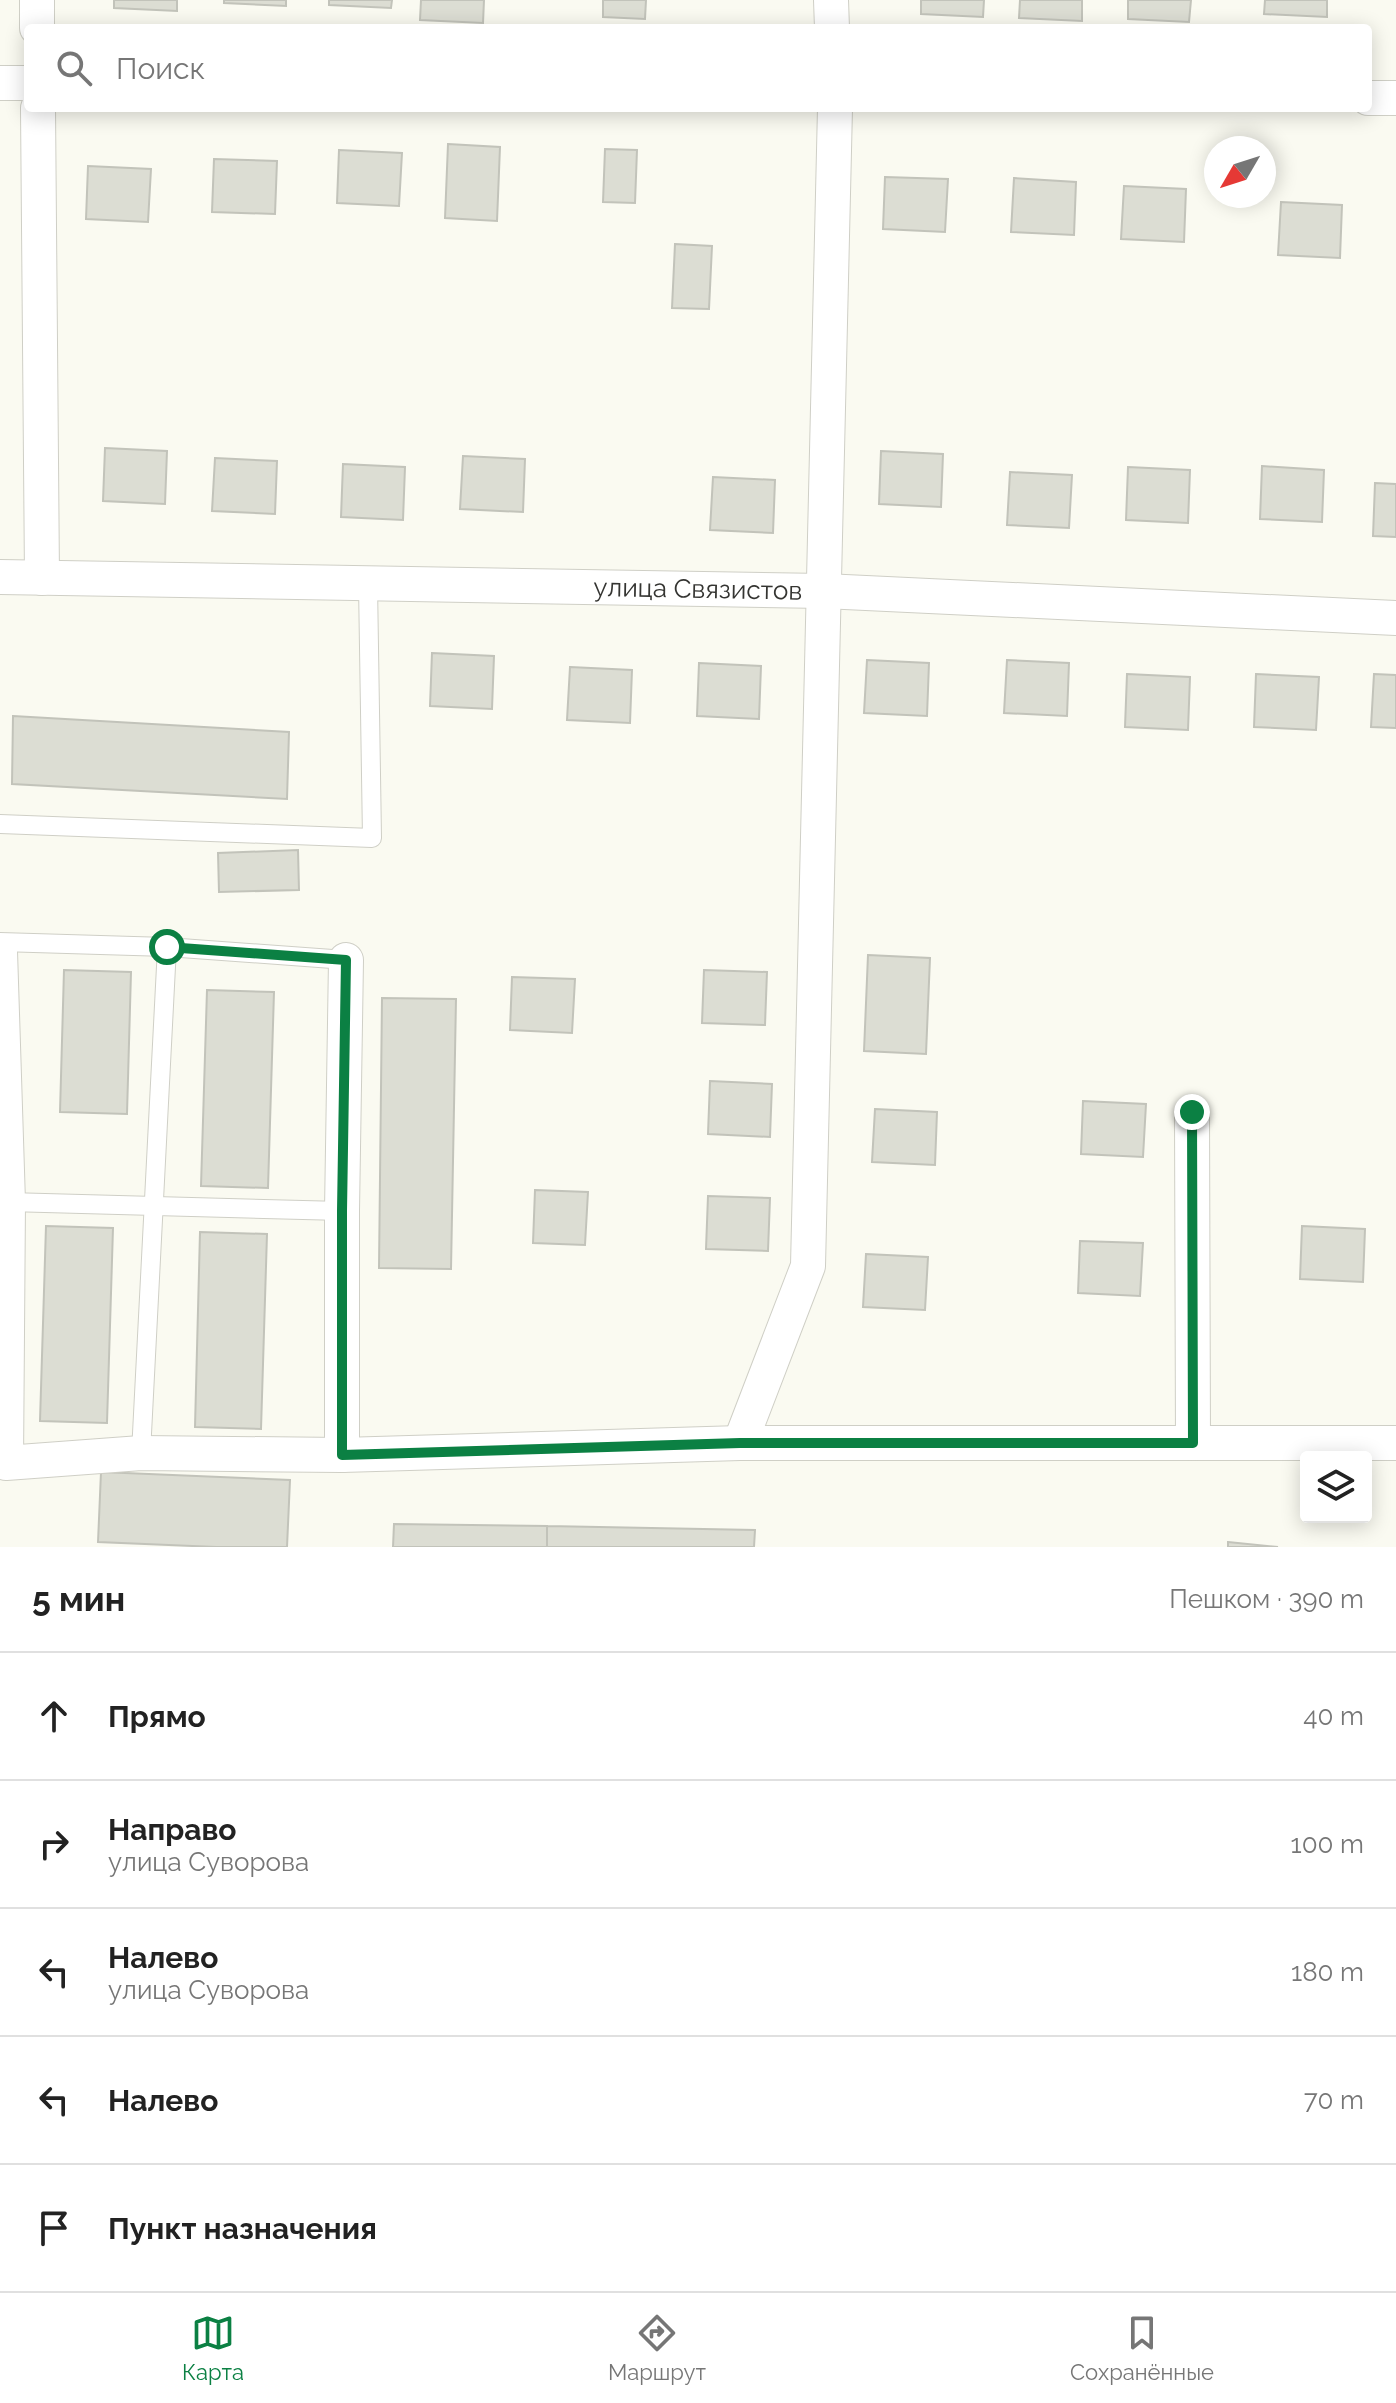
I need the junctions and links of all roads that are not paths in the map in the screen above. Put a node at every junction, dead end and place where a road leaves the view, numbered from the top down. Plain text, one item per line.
1 (37, 0) edge
2 (831, 0) edge
3 (37, 24) edge
4 (832, 24) edge
5 (0, 83) edge
6 (24, 83) edge
7 (1372, 98) edge
8 (1396, 98) edge
9 (38, 112) edge
10 (835, 112) edge
11 (0, 577) edge
12 (42, 578) junction
13 (368, 584) junction
14 (824, 591) junction
15 (1396, 618) edge
16 (0, 824) edge
17 (0, 942) edge
18 (167, 947) junction
19 (0, 951) edge
20 (346, 960) joint
21 (1192, 1112) dead end
22 (8, 1202) junction
23 (154, 1207) junction
24 (342, 1211) junction
25 (740, 1443) junction
26 (1193, 1443) junction
27 (1396, 1443) edge
28 (141, 1453) junction
29 (342, 1455) junction
30 (3, 1463) edge

1 - 3 street
2 - 4 street
5 - 6 street
7 - 8 street
9 - 12 street
10 - 14 street
11 - 12 street, улица Связистов
12 - 13 street, улица Связистов
13 - 14 street, улица Связистов
13 - 16 lane
14 - 15 street, улица Связистов
14 - 25 street
17 - 18 lane
18 - 20 lane
18 - 23 lane
19 - 22 street
20 - 24 street
21 - 26 street
22 - 23 lane
22 - 30 street
23 - 24 lane
23 - 28 lane
24 - 29 street
25 - 26 street
25 - 29 street
26 - 27 street
28 - 29 street
28 - 30 street

